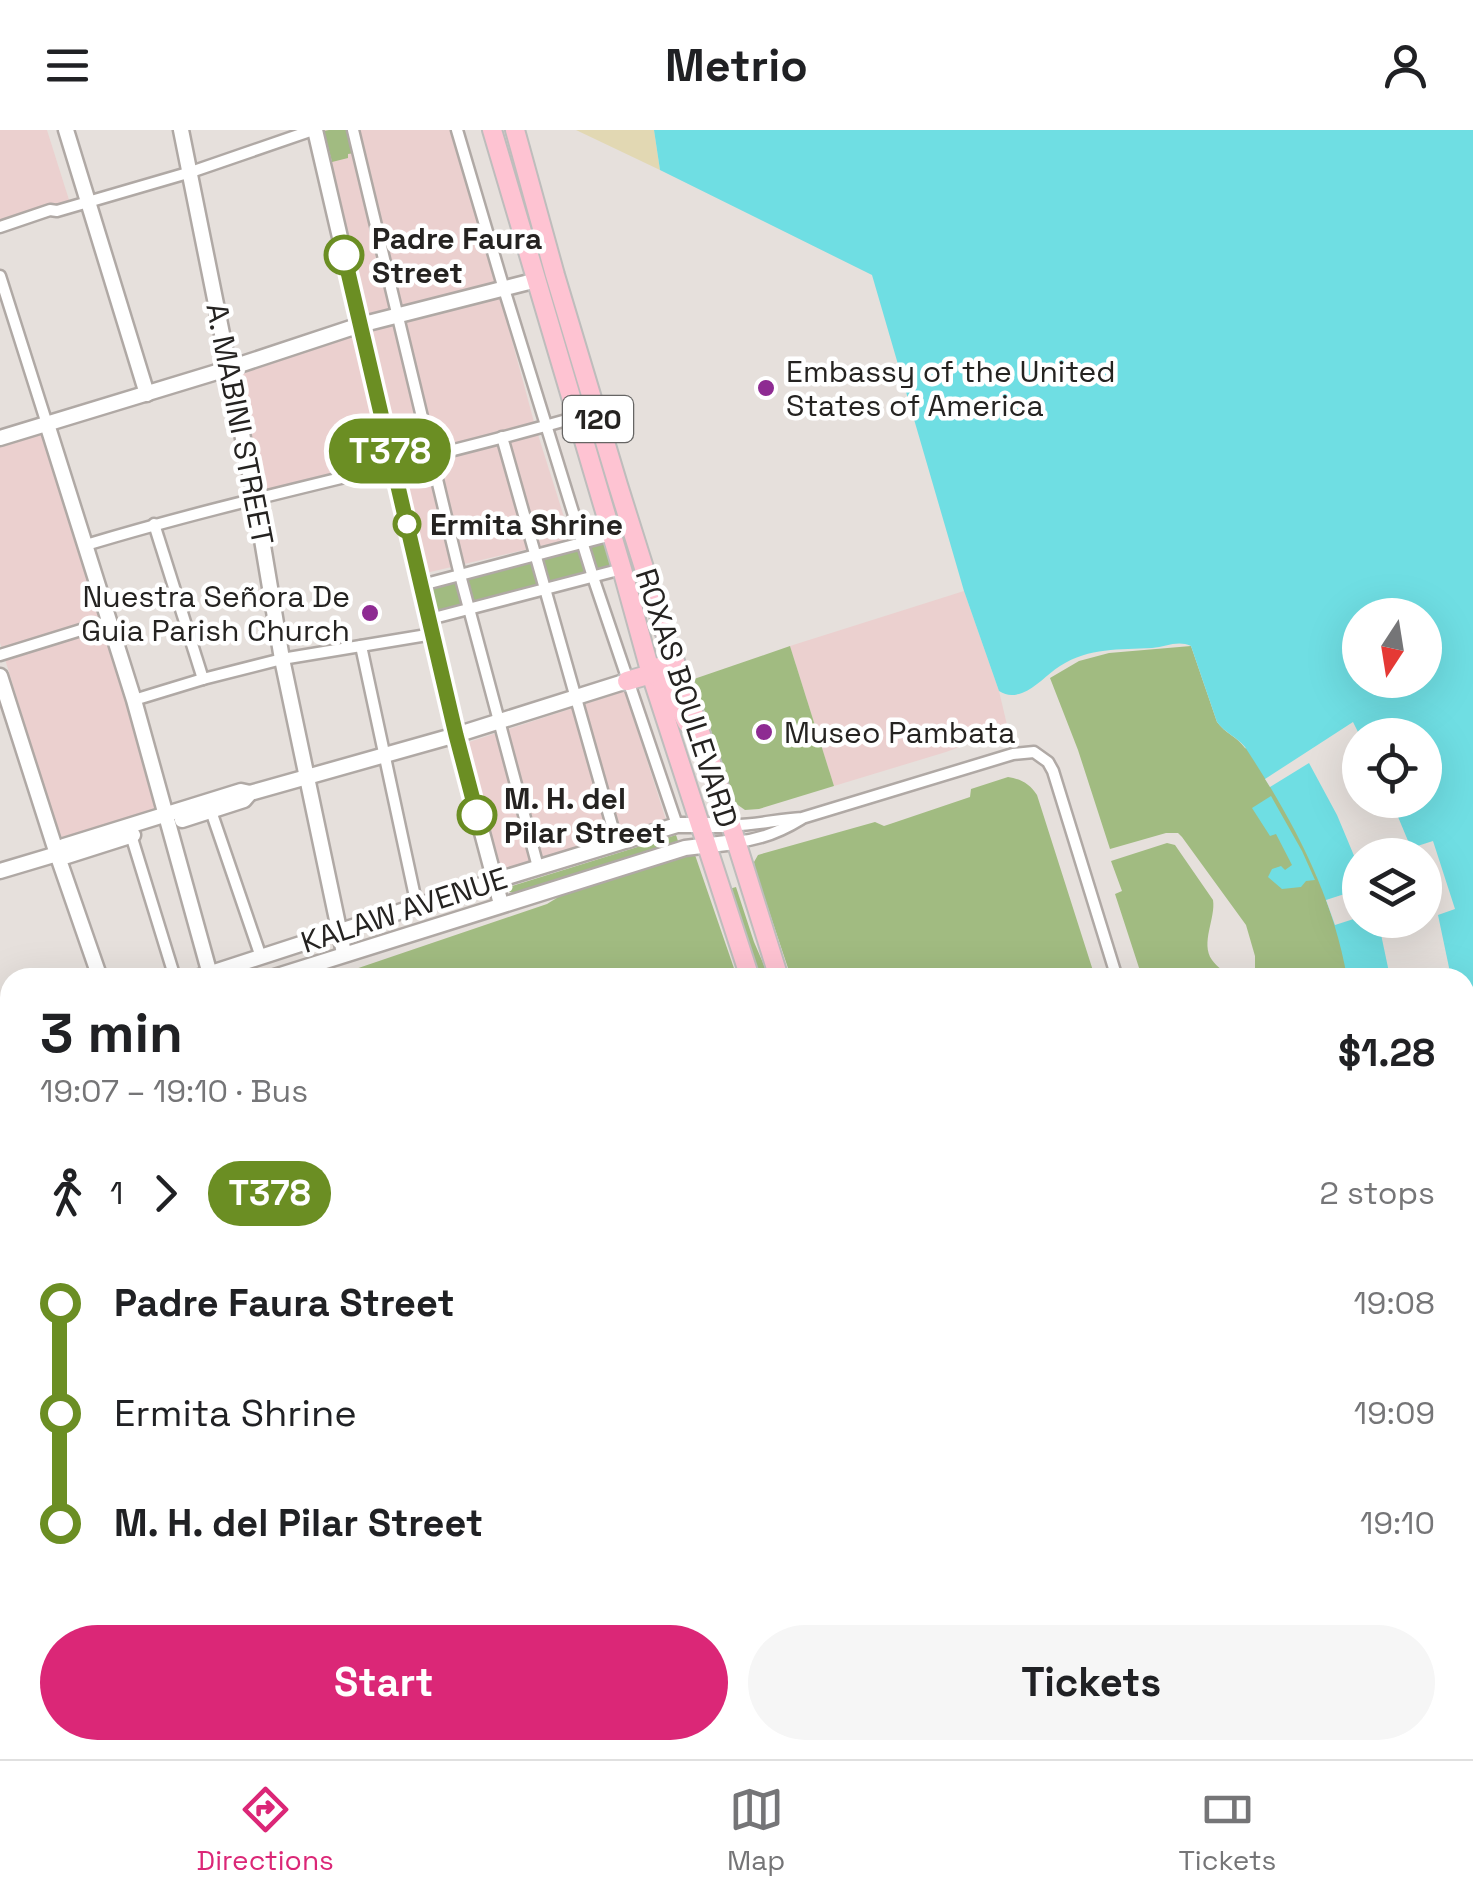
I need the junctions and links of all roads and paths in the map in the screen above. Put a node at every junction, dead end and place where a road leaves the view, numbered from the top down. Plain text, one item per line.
1 (66, 130) edge
2 (181, 130) edge
3 (314, 130) edge
4 (354, 130) edge
5 (457, 130) edge
6 (492, 130) edge
7 (515, 130) edge
8 (191, 172) junction
9 (88, 202) junction
10 (0, 230) edge
11 (0, 276) edge
12 (537, 280) junction
13 (504, 289) junction
14 (398, 316) junction
15 (360, 324) junction
16 (230, 368) junction
17 (146, 394) junction
18 (577, 417) junction
19 (47, 424) junction
20 (546, 425) junction
21 (502, 437) junction
22 (0, 438) edge
23 (432, 456) junction
24 (394, 465) junction
25 (255, 498) junction
26 (154, 524) junction
27 (612, 535) junction
28 (583, 542) junction
29 (86, 544) junction
30 (535, 555) junction
31 (622, 568) junction
32 (460, 575) junction
33 (593, 577) junction
34 (422, 586) junction
35 (544, 590) junction
36 (470, 608) junction
37 (110, 620) junction
38 (662, 622) junction
39 (431, 627) junction
40 (361, 646) junction
41 (0, 654) edge
42 (282, 659) junction
43 (651, 674) junction
44 (0, 676) edge
45 (203, 678) junction
46 (628, 681) junction
47 (576, 697) junction
48 (134, 700) junction
49 (500, 722) junction
50 (456, 735) junction
51 (383, 756) junction
52 (714, 771) junction
53 (306, 776) junction
54 (250, 793) junction
55 (212, 811) junction
56 (802, 818) junction
57 (168, 819) junction
58 (677, 824) junction
59 (699, 824) junction
60 (732, 834) junction
61 (131, 836) junction
62 (618, 842) junction
63 (91, 843) junction
64 (706, 844) junction
65 (57, 854) junction
66 (538, 867) junction
67 (0, 872) edge
68 (494, 881) junction
69 (501, 904) junction
70 (416, 906) junction
71 (339, 932) junction
72 (344, 953) junction
73 (261, 956) junction
74 (97, 968) edge
75 (172, 968) edge
76 (204, 968) edge
77 (228, 968) edge
78 (300, 968) edge
79 (747, 968) edge
80 (775, 968) edge
81 (1115, 968) edge

1 - 9 street
2 - 8 street, A. MABINI STREET
3 - 8 street
3 - 15 street
4 - 14 street
5 - 13 street
6 - 12 highway, ROXAS BOULEVARD / 120
7 - 38 highway, ROXAS BOULEVARD / 120
8 - 9 street
8 - 16 street, A. MABINI STREET
9 - 10 street
9 - 17 street
11 - 19 street
12 - 13 street
12 - 18 highway, ROXAS BOULEVARD / 120
13 - 14 street
13 - 20 street
14 - 15 street
14 - 23 street
15 - 16 street
15 - 24 street
16 - 17 street
16 - 25 street, A. MABINI STREET
17 - 19 street
18 - 20 street
18 - 27 highway, ROXAS BOULEVARD / 120
19 - 22 street
19 - 29 street
20 - 21 street
20 - 28 street
21 - 23 street
21 - 30 street
23 - 24 street
23 - 32 street
24 - 25 street
24 - 34 street
25 - 26 street
25 - 42 street, A. MABINI STREET
26 - 29 street
26 - 45 street
27 - 28 street
27 - 31 highway, ROXAS BOULEVARD / 120
28 - 30 street
28 - 33 street
29 - 37 street
30 - 32 street
30 - 35 street
31 - 33 street
31 - 43 highway, ROXAS BOULEVARD / 120
32 - 34 street
32 - 36 street
33 - 35 street
33 - 46 street
34 - 39 street
35 - 36 street
35 - 47 street
36 - 39 street
36 - 49 street
37 - 41 street
37 - 48 street
38 - 43 highway
38 - 52 highway, ROXAS BOULEVARD / 120
39 - 40 street
39 - 50 street
40 - 42 street
40 - 51 street
42 - 45 street
42 - 53 street, A. MABINI STREET
43 - 46 highway
43 - 52 highway
43 - 59 highway, ROXAS BOULEVARD / 120
44 - 65 street
45 - 48 street
46 - 47 street
46 - 58 street
47 - 49 street
47 - 62 street
48 - 57 street
49 - 50 street
49 - 66 street
50 - 51 street
50 - 68 street
51 - 53 street
51 - 70 street
52 - 60 highway, ROXAS BOULEVARD / 120
53 - 54 street
53 - 71 street, A. MABINI STREET
54 - 55 street
54 - 57 street
55 - 57 street
55 - 73 street
56 - 60 street
56 - 60 street
56 - 81 street
57 - 61 street
57 - 63 street
57 - 76 street
58 - 59 street, KALAW AVENUE
58 - 62 street, KALAW AVENUE
59 - 60 street, KALAW AVENUE
59 - 64 highway, ROXAS BOULEVARD / 120
60 - 64 street, KALAW AVENUE
60 - 80 highway, ROXAS BOULEVARD / 120
61 - 63 street
61 - 75 street
62 - 66 street, KALAW AVENUE
63 - 65 street
64 - 69 street, KALAW AVENUE
64 - 79 highway, ROXAS BOULEVARD / 120
65 - 67 street
65 - 74 street
66 - 68 street, KALAW AVENUE
68 - 69 street
68 - 70 street, KALAW AVENUE
69 - 72 street, KALAW AVENUE
70 - 71 street, KALAW AVENUE
71 - 72 street, A. MABINI STREET
71 - 73 street, KALAW AVENUE
72 - 78 street, KALAW AVENUE
73 - 77 street, KALAW AVENUE

